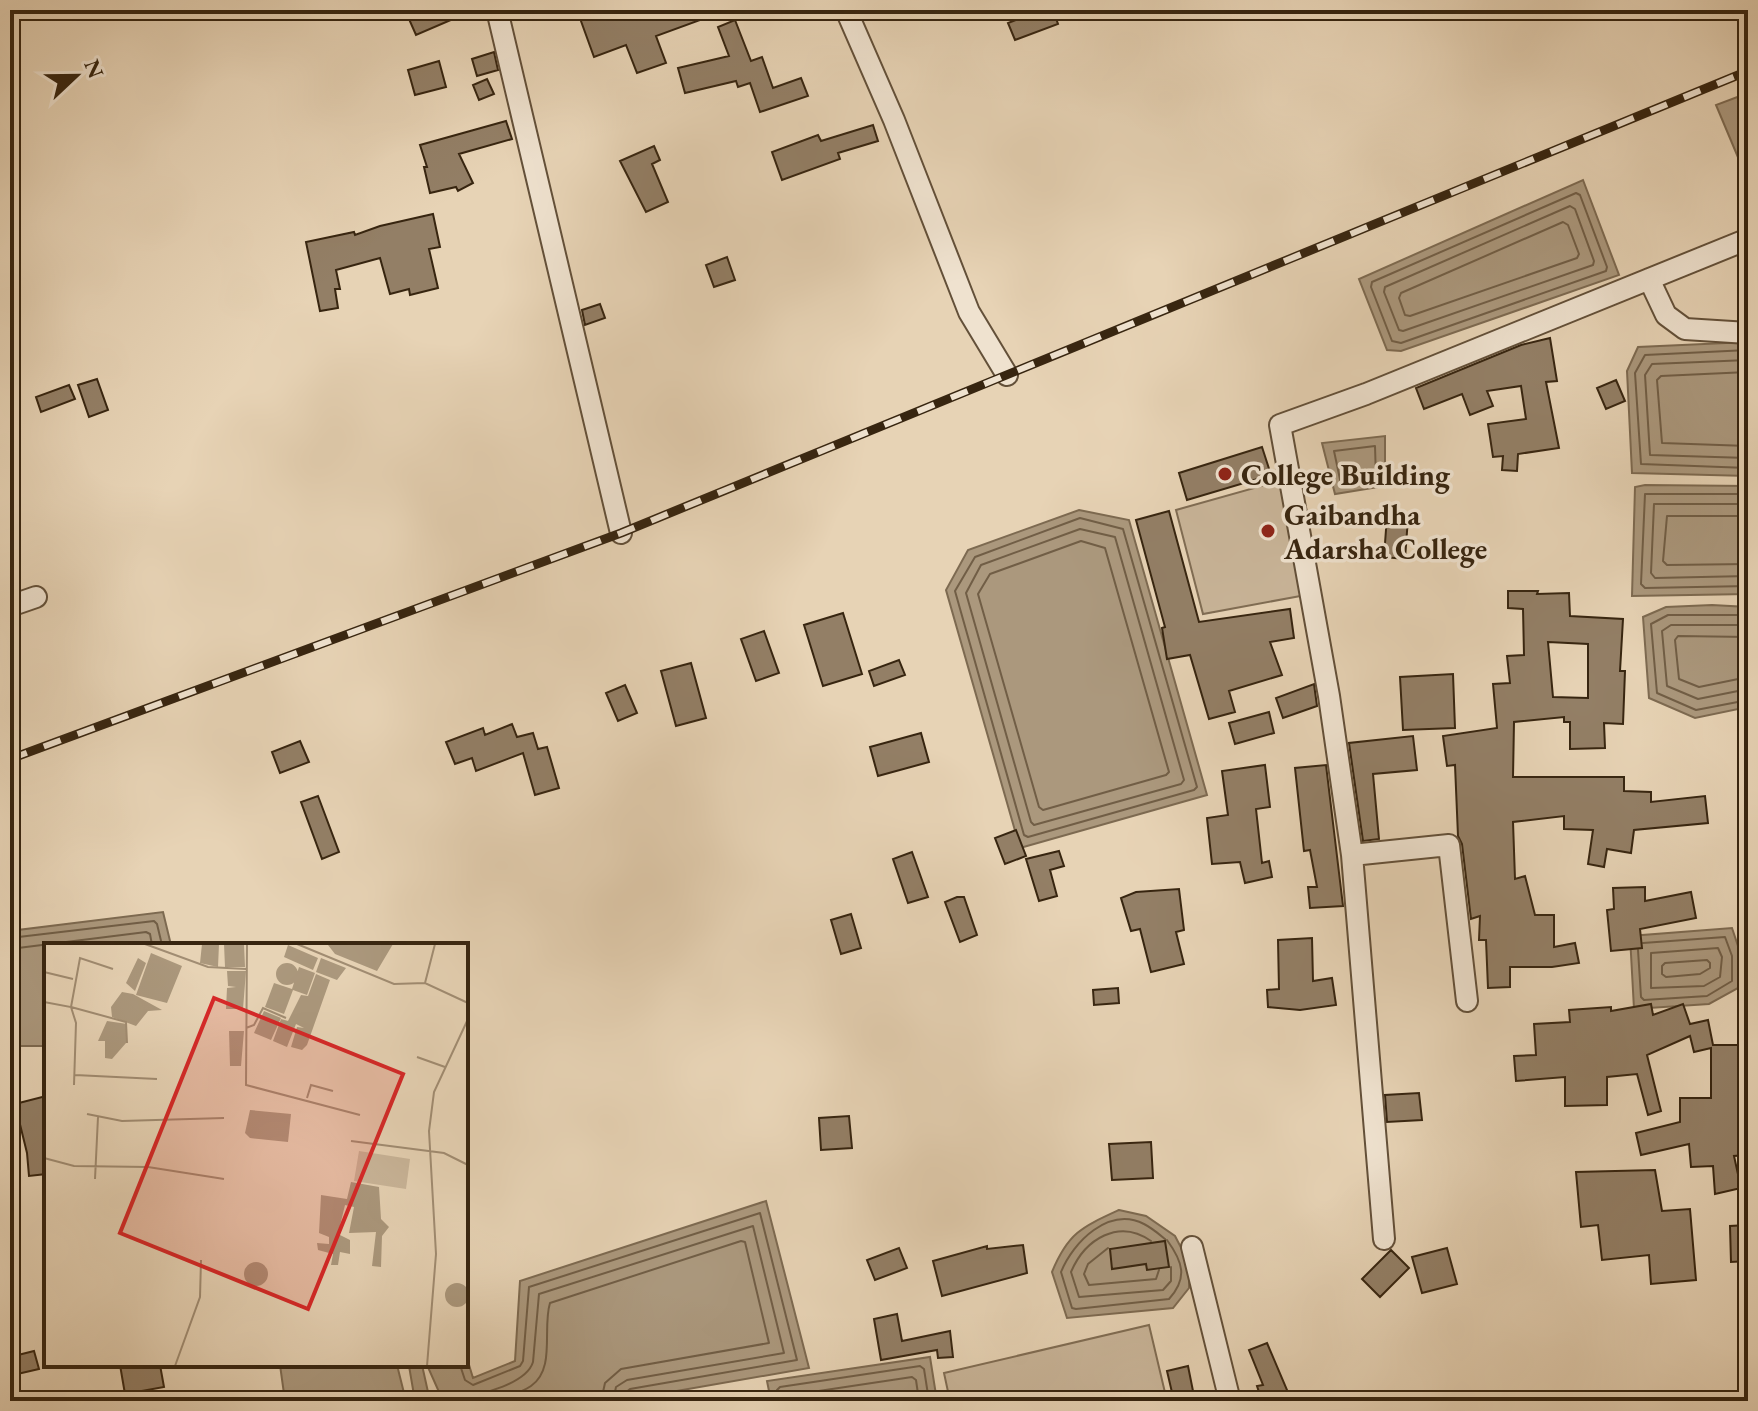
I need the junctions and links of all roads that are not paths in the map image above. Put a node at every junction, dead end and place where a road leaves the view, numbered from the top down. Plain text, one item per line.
1 (497, 10) edge
2 (846, 10) edge
3 (1748, 239) edge
4 (1649, 279) junction
5 (1748, 333) edge
6 (1007, 375) dead end
7 (621, 533) dead end
8 (36, 597) dead end
9 (10, 606) edge
10 (1352, 855) junction
11 (1467, 1001) dead end
12 (1384, 1239) dead end
13 (1192, 1247) dead end
14 (1230, 1401) edge

1 - 7 street
2 - 6 street
3 - 4 street
4 - 5 street
4 - 10 street
8 - 9 street
10 - 11 street
10 - 12 street
13 - 14 street

